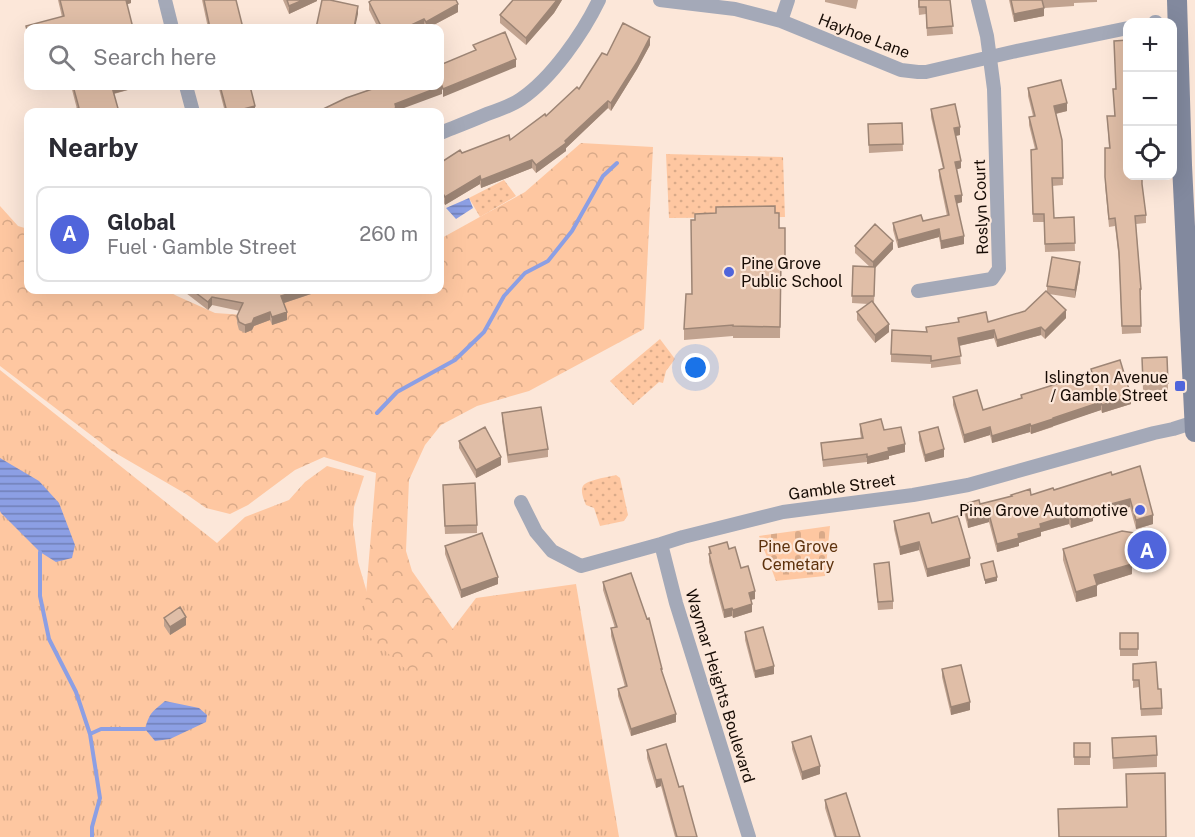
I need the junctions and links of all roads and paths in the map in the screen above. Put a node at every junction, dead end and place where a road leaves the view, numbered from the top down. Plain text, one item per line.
1 (165, 0) edge
2 (599, 0) edge
3 (660, 0) edge
4 (788, 0) edge
5 (978, 0) edge
6 (1176, 0) edge
7 (1175, 18) edge
8 (781, 21) junction
9 (171, 24) edge
10 (1123, 29) edge
11 (990, 57) junction
12 (1177, 65) edge
13 (187, 90) edge
14 (192, 108) edge
15 (444, 131) edge
16 (918, 291) dead end
17 (1195, 422) edge
18 (1195, 432) edge
19 (521, 502) dead end
20 (661, 544) junction
21 (749, 837) edge

1 - 9 street
2 - 15 street
3 - 8 street, Hayhoe Lane
4 - 8 street
5 - 11 street, Roslyn Court
6 - 7 main road
8 - 11 street, Hayhoe Lane
10 - 11 street, Hayhoe Lane
11 - 16 street, Roslyn Court
12 - 17 main road
13 - 14 street
17 - 18 main road
17 - 20 street, Gamble Street
19 - 20 street, Gamble Street
20 - 21 street, Waymar Heights Boulevard

